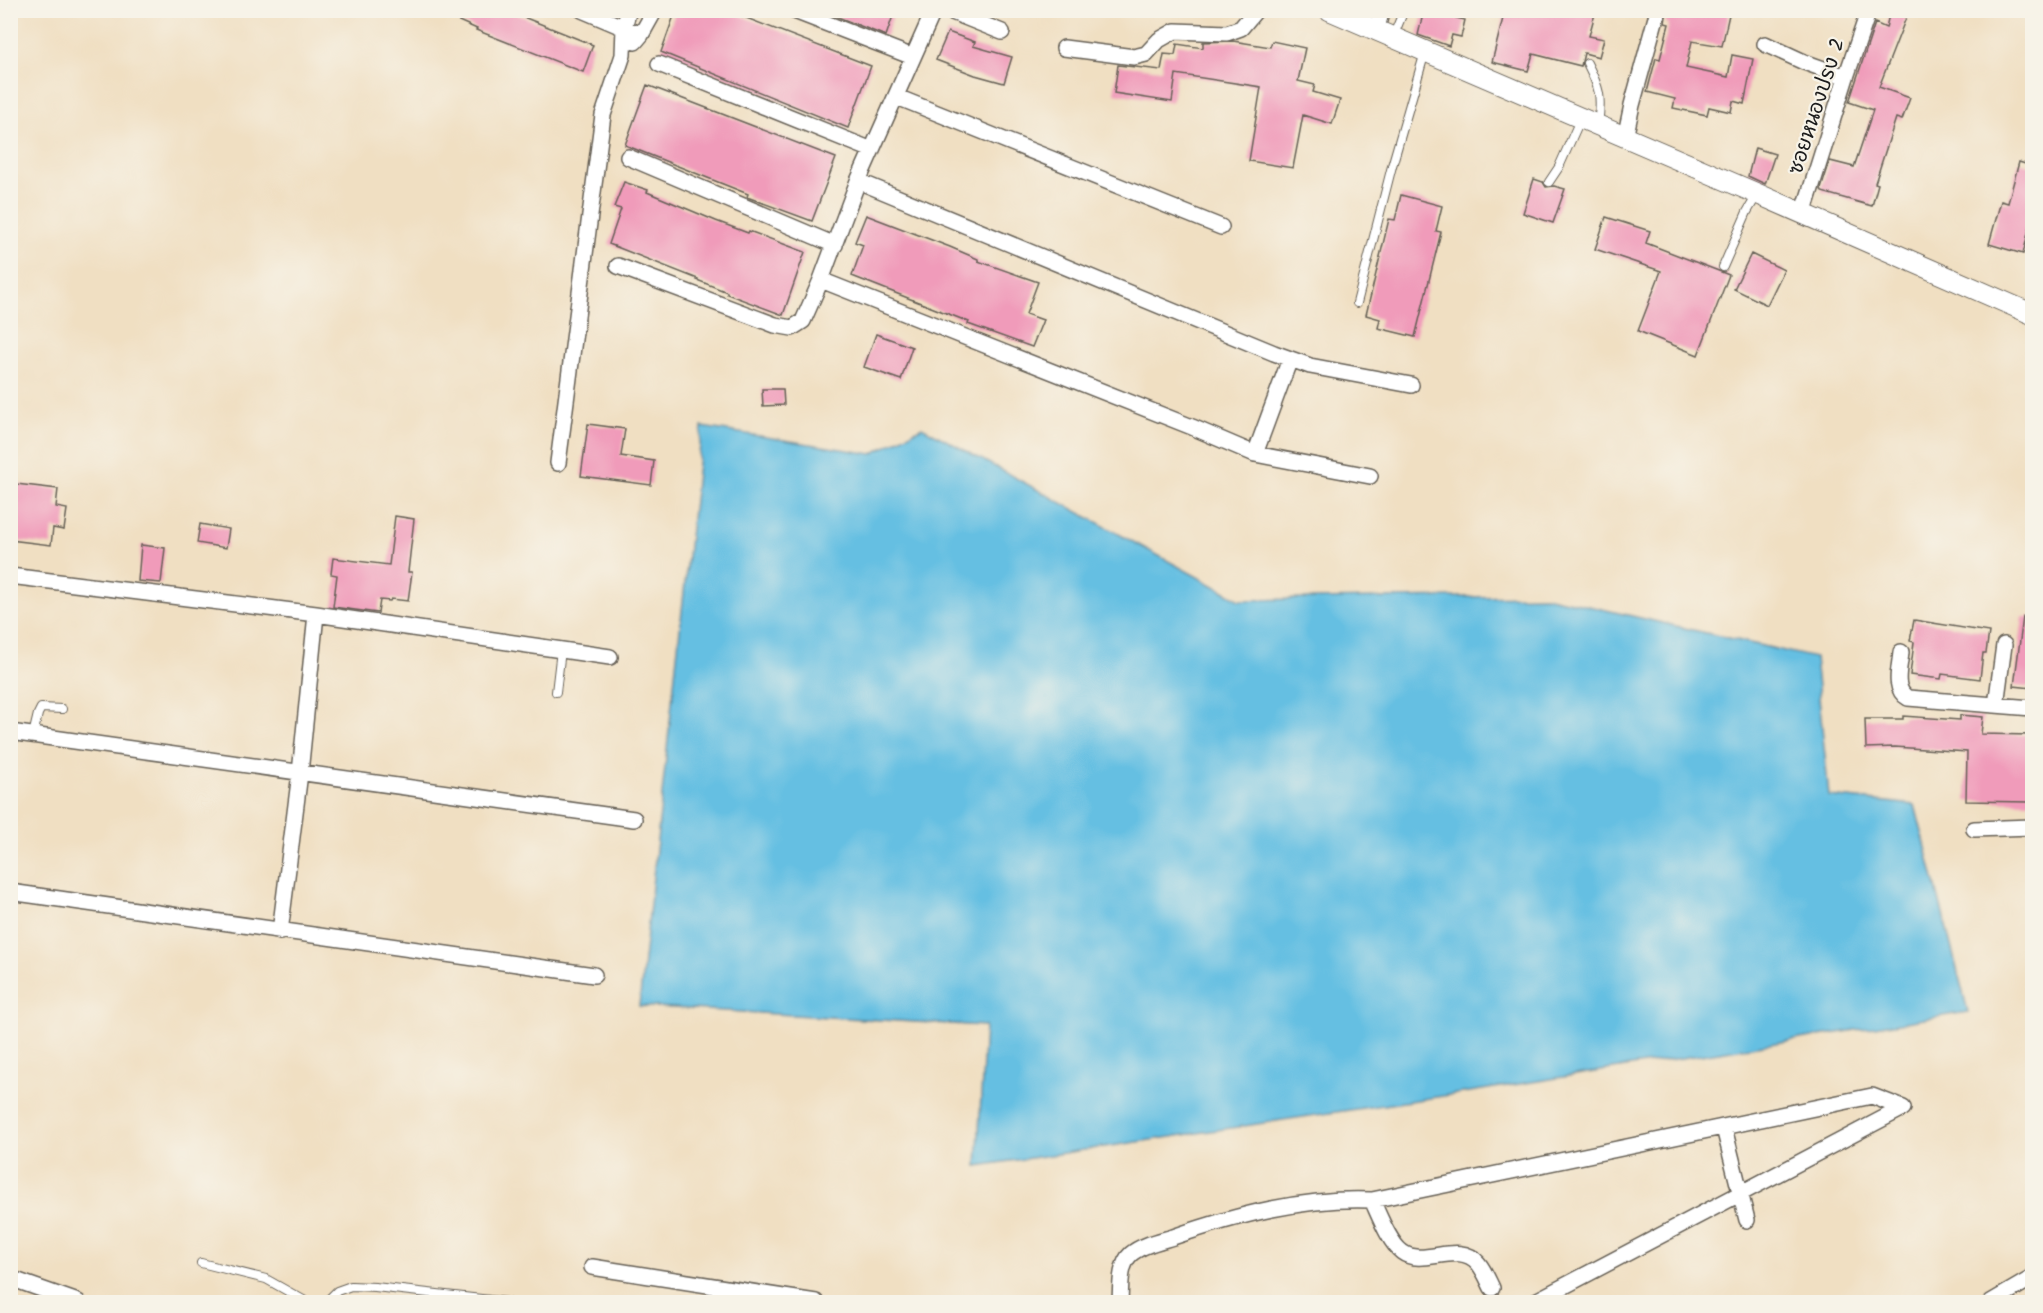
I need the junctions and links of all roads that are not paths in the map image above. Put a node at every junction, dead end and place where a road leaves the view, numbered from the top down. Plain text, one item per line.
1 (582, 10) edge
2 (628, 10) edge
3 (655, 10) edge
4 (792, 10) edge
5 (934, 10) edge
6 (947, 10) edge
7 (1256, 10) edge
8 (1329, 10) edge
9 (1382, 10) edge
10 (1404, 10) edge
11 (1658, 10) edge
12 (1869, 10) edge
13 (624, 27) junction
14 (1002, 32) dead end
15 (642, 34) junction
16 (1384, 34) junction
17 (1765, 44) dead end
18 (1064, 48) dead end
19 (1425, 52) junction
20 (623, 55) junction
21 (912, 57) junction
22 (1587, 63) dead end
23 (659, 64) dead end
24 (1846, 77) junction
25 (897, 97) junction
26 (1589, 122) junction
27 (1625, 138) junction
28 (872, 150) junction
29 (628, 157) dead end
30 (858, 181) junction
31 (1549, 182) dead end
32 (1758, 194) junction
33 (1803, 214) junction
34 (1221, 227) dead end
35 (835, 245) junction
36 (618, 266) dead end
37 (1723, 267) dead end
38 (821, 280) junction
39 (1357, 303) dead end
40 (2032, 314) edge
41 (1290, 359) junction
42 (1411, 385) dead end
43 (1255, 454) junction
44 (558, 463) dead end
45 (1370, 476) dead end
46 (10, 576) edge
47 (316, 614) junction
48 (2004, 645) dead end
49 (561, 650) junction
50 (1901, 652) dead end
51 (610, 657) dead end
52 (556, 692) dead end
53 (1996, 705) junction
54 (2032, 708) edge
55 (62, 709) dead end
56 (10, 732) edge
57 (33, 735) junction
58 (300, 773) junction
59 (634, 819) dead end
60 (2032, 827) edge
61 (1974, 829) dead end
62 (10, 892) edge
63 (280, 932) junction
64 (594, 975) dead end
65 (1724, 1128) junction
66 (1740, 1194) junction
67 (1372, 1200) junction
68 (1747, 1220) dead end
69 (201, 1263) dead end
70 (592, 1267) dead end
71 (10, 1278) edge
72 (2032, 1278) edge
73 (1492, 1288) dead end
74 (78, 1302) edge
75 (307, 1302) edge
76 (327, 1302) edge
77 (508, 1302) edge
78 (816, 1302) edge
79 (1120, 1302) edge
80 (1534, 1302) edge
81 (1991, 1302) edge

1 - 13 street
2 - 13 street
3 - 15 street
4 - 21 street
5 - 21 street
6 - 14 street
7 - 18 street
8 - 16 street
9 - 16 street
10 - 16 lane
11 - 27 street
12 - 24 street, ซอยหนองปรง 2
13 - 15 street
13 - 20 street
15 - 20 street
16 - 19 street
17 - 24 street
19 - 26 street
19 - 39 lane
20 - 44 street
21 - 25 street
22 - 26 lane
23 - 28 street
24 - 33 street, ซอยหนองปรง 2
25 - 28 street
25 - 34 street
26 - 27 street
26 - 31 lane
27 - 32 street
28 - 30 street
29 - 35 street
30 - 35 street
30 - 41 street
32 - 33 street
32 - 37 lane
33 - 40 street
35 - 38 street
36 - 38 street
38 - 43 street
41 - 42 street
41 - 43 street
43 - 45 street
46 - 47 street
47 - 49 street
47 - 58 street
48 - 53 street
49 - 51 street
49 - 52 lane
50 - 53 street
53 - 54 street
55 - 57 lane
56 - 57 street
57 - 58 street
58 - 59 street
58 - 63 street
60 - 61 street
62 - 63 street
63 - 64 street
65 - 66 street
65 - 66 street
65 - 67 street
66 - 68 street
66 - 80 street
67 - 73 street
67 - 79 street
69 - 75 lane
70 - 78 street
71 - 74 street
72 - 81 street
76 - 77 lane

